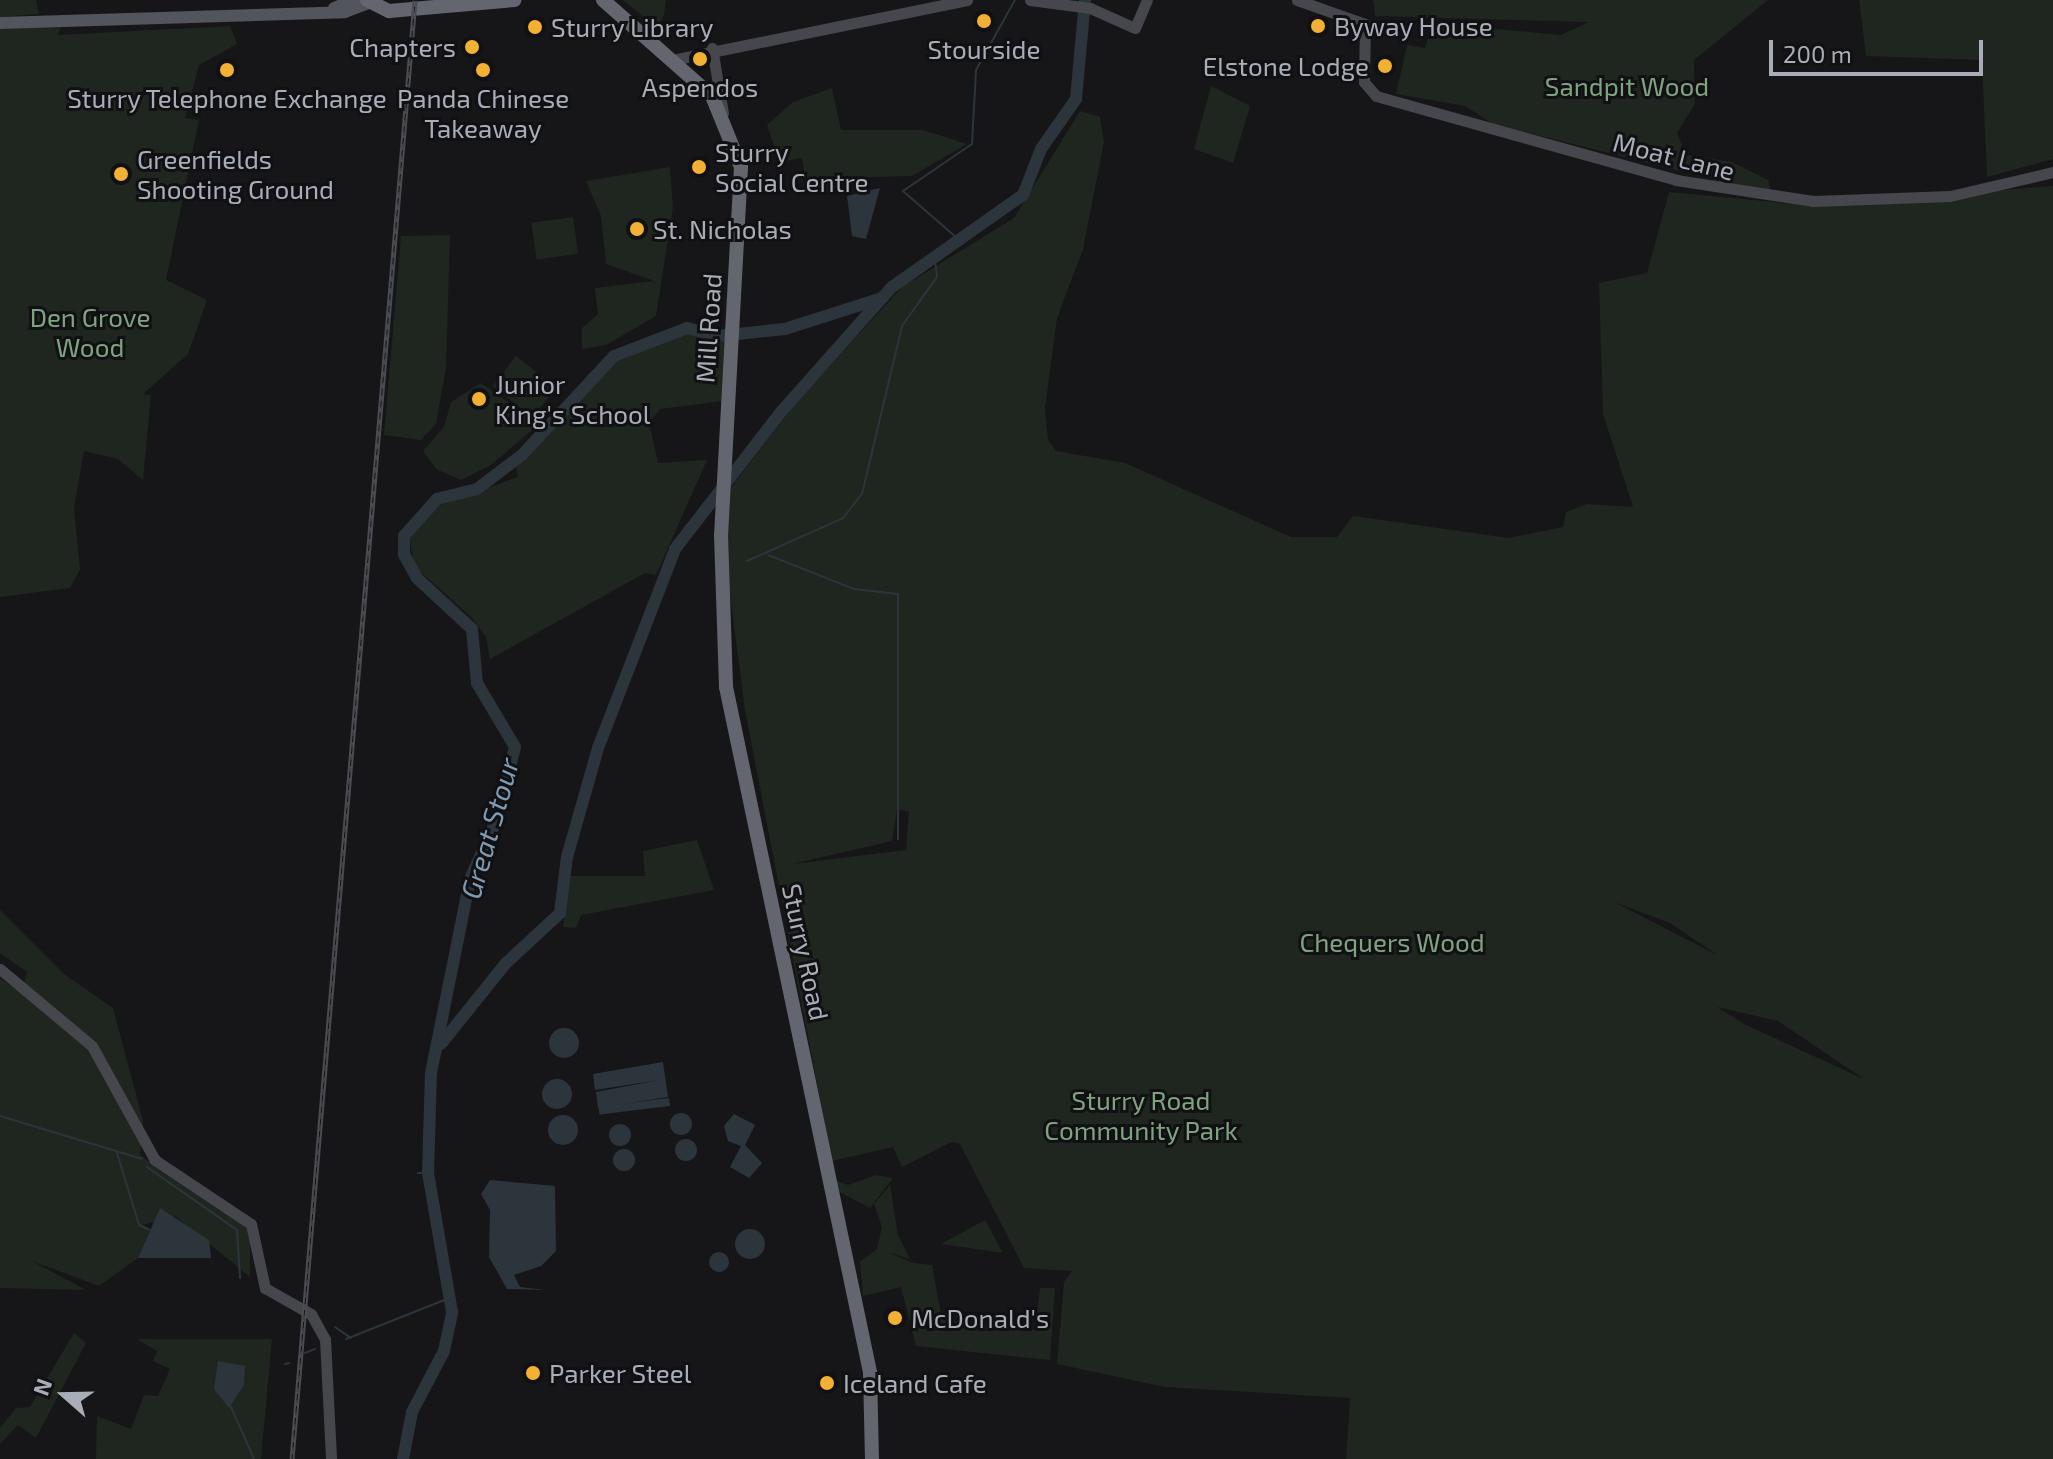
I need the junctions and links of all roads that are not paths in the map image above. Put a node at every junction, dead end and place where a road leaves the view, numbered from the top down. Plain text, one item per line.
1 (354, 0) edge
2 (386, 0) edge
3 (515, 0) edge
4 (603, 0) edge
5 (967, 0) edge
6 (1030, 0) edge
7 (1147, 0) edge
8 (1297, 0) edge
9 (372, 2) edge
10 (401, 9) junction
11 (327, 10) junction
12 (0, 23) edge
13 (712, 48) junction
14 (677, 59) junction
15 (723, 113) junction
16 (2053, 172) edge
17 (725, 453) joint
18 (0, 969) edge
19 (872, 1458) edge
20 (331, 1459) edge

1 - 11 main road
2 - 10 highway
3 - 10 highway
4 - 14 highway
5 - 13 street
6 - 7 street
8 - 16 street, Moat Lane
9 - 10 highway
9 - 11 main road
11 - 12 main road
13 - 14 street
13 - 15 street
14 - 15 highway
15 - 17 highway, Mill Road
17 - 19 highway, Sturry Road
18 - 20 street

